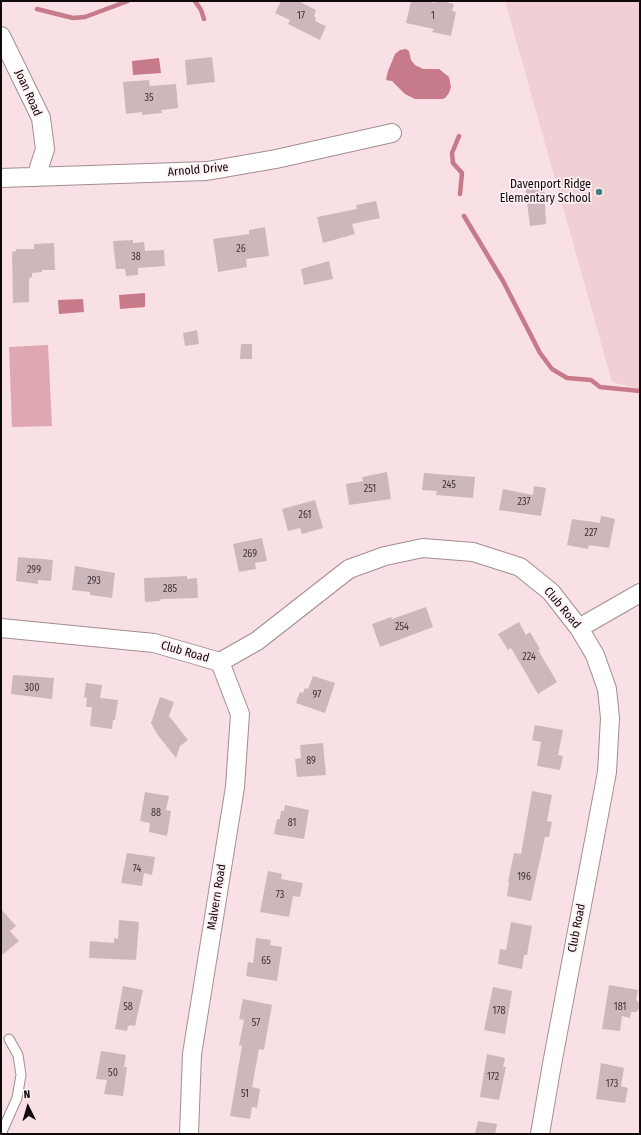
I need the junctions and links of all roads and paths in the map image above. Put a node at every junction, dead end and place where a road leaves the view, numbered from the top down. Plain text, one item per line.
1 (1, 36) edge
2 (392, 132) dead end
3 (36, 177) junction
4 (1, 178) edge
5 (640, 593) edge
6 (1, 628) edge
7 (579, 628) junction
8 (220, 662) junction
9 (9, 1039) dead end
10 (1, 1134) edge
11 (189, 1134) edge
12 (540, 1134) edge

1 - 3 street, Joan Road
2 - 3 street, Arnold Drive
3 - 4 street, Arnold Drive
5 - 7 street
6 - 8 street, Club Road
7 - 8 street, Club Road
7 - 12 street, Club Road
8 - 11 street, Malvern Road
9 - 10 lane

